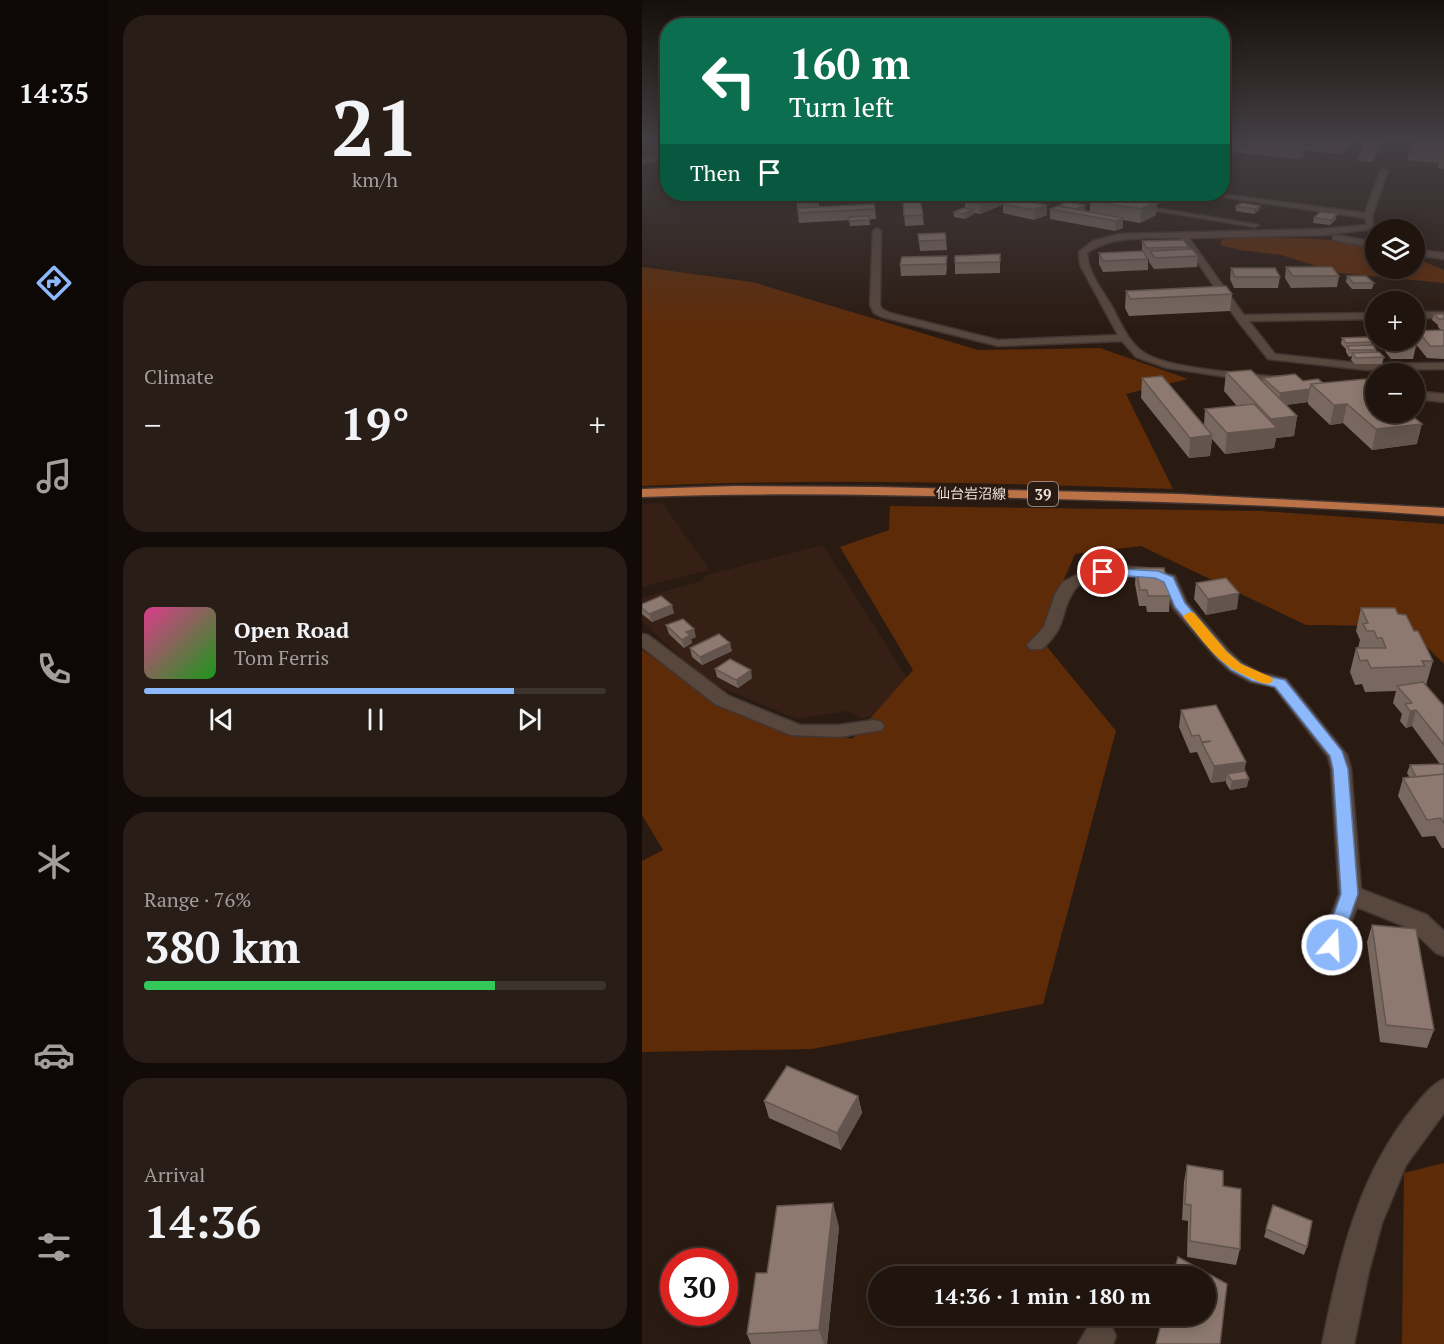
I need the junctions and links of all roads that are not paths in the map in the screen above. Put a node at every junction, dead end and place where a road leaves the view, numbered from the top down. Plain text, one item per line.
1 (1119, 204) edge
2 (1278, 204) edge
3 (1372, 204) edge
4 (1368, 216) junction
5 (1369, 219) edge
6 (1365, 230) edge
7 (877, 231) dead end
8 (1302, 233) junction
9 (1183, 235) junction
10 (1365, 243) edge
11 (1425, 253) edge
12 (1444, 256) edge
13 (1425, 315) edge
14 (1444, 315) edge
15 (1365, 316) edge
16 (1241, 318) junction
17 (1126, 338) junction
18 (1444, 366) edge
19 (1299, 382) edge
20 (1425, 396) edge
21 (1444, 398) edge
22 (642, 493) edge
23 (1444, 512) edge
24 (642, 639) edge
25 (1036, 645) dead end
26 (874, 726) dead end
27 (1350, 894) junction
28 (1332, 945) dead end
29 (1444, 946) edge
30 (1444, 1092) edge
31 (1338, 1344) edge

1 - 8 street
2 - 4 street
3 - 4 street
4 - 5 street
6 - 8 street
7 - 17 street
8 - 9 street
8 - 10 street
9 - 16 street
9 - 17 street
11 - 12 street
13 - 14 street
15 - 16 street
16 - 18 street
17 - 19 street
20 - 21 street
22 - 23 main road, 仙台岩沼線 / 39
24 - 26 street
25 - 27 street
27 - 28 street
27 - 29 street
30 - 31 street

